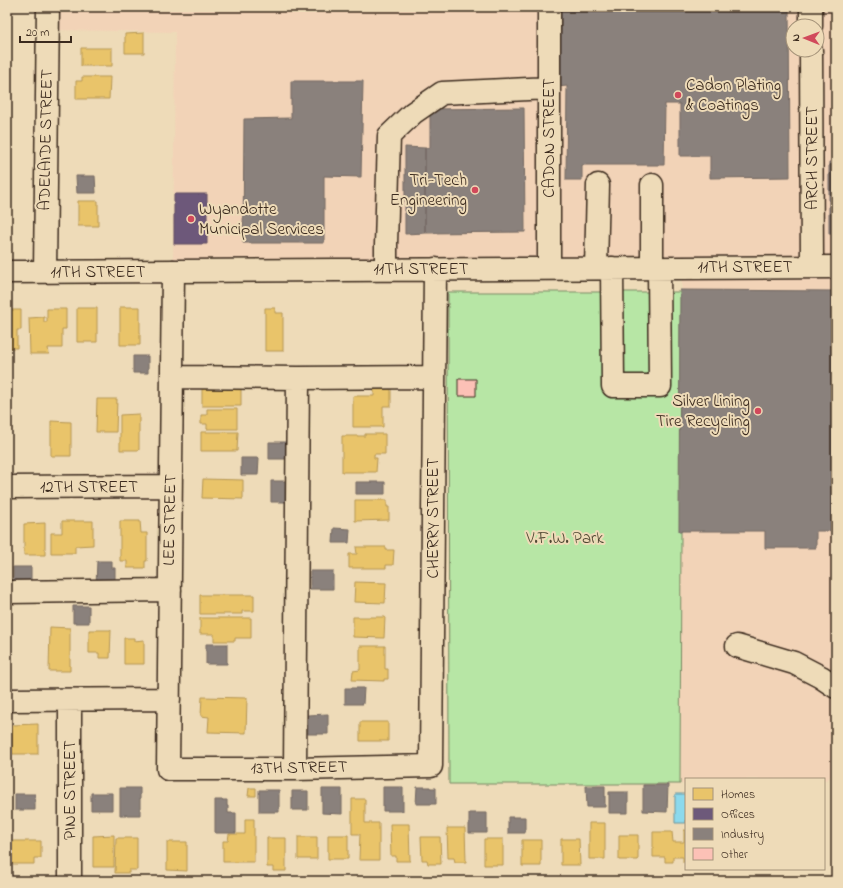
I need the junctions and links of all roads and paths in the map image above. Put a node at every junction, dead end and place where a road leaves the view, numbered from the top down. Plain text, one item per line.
1 (48, 7) edge
2 (549, 7) edge
3 (811, 7) edge
4 (811, 18) edge
5 (811, 58) edge
6 (549, 88) junction
7 (598, 185) dead end
8 (652, 185) dead end
9 (812, 267) junction
10 (836, 267) edge
11 (549, 268) junction
12 (604, 268) junction
13 (656, 268) junction
14 (386, 269) junction
15 (435, 269) junction
16 (172, 271) junction
17 (7, 272) edge
18 (45, 272) junction
19 (172, 377) junction
20 (434, 377) junction
21 (298, 378) junction
22 (170, 486) junction
23 (7, 487) edge
24 (170, 590) junction
25 (7, 592) edge
26 (737, 646) dead end
27 (836, 687) edge
28 (169, 699) junction
29 (7, 700) edge
30 (70, 700) junction
31 (431, 766) joint
32 (168, 769) joint
33 (295, 769) junction
34 (70, 881) edge

1 - 18 street, ADELAIDE STREET
2 - 6 street, CADON STREET
3 - 4 street
5 - 9 street, ARCH STREET
6 - 11 street, CADON STREET
6 - 14 street
7 - 12 street
8 - 13 street
9 - 10 street, 11TH STREET
9 - 13 street, 11TH STREET
11 - 12 street, 11TH STREET
11 - 15 street, 11TH STREET
12 - 13 street, 11TH STREET
12 - 13 street
14 - 15 street, 11TH STREET
14 - 16 street, 11TH STREET
15 - 20 street, CHERRY STREET
16 - 18 street, 11TH STREET
16 - 19 street, LEE STREET
17 - 18 street, 11TH STREET
19 - 21 street
19 - 22 street, LEE STREET
20 - 21 street
20 - 31 street, CHERRY STREET
21 - 33 street
22 - 23 street, 12TH STREET
22 - 24 street, LEE STREET
24 - 25 street
24 - 28 street, LEE STREET
26 - 27 street
28 - 30 street
28 - 32 street, LEE STREET
29 - 30 street
30 - 34 street, PINE STREET
31 - 33 street, 13TH STREET
32 - 33 street, 13TH STREET

